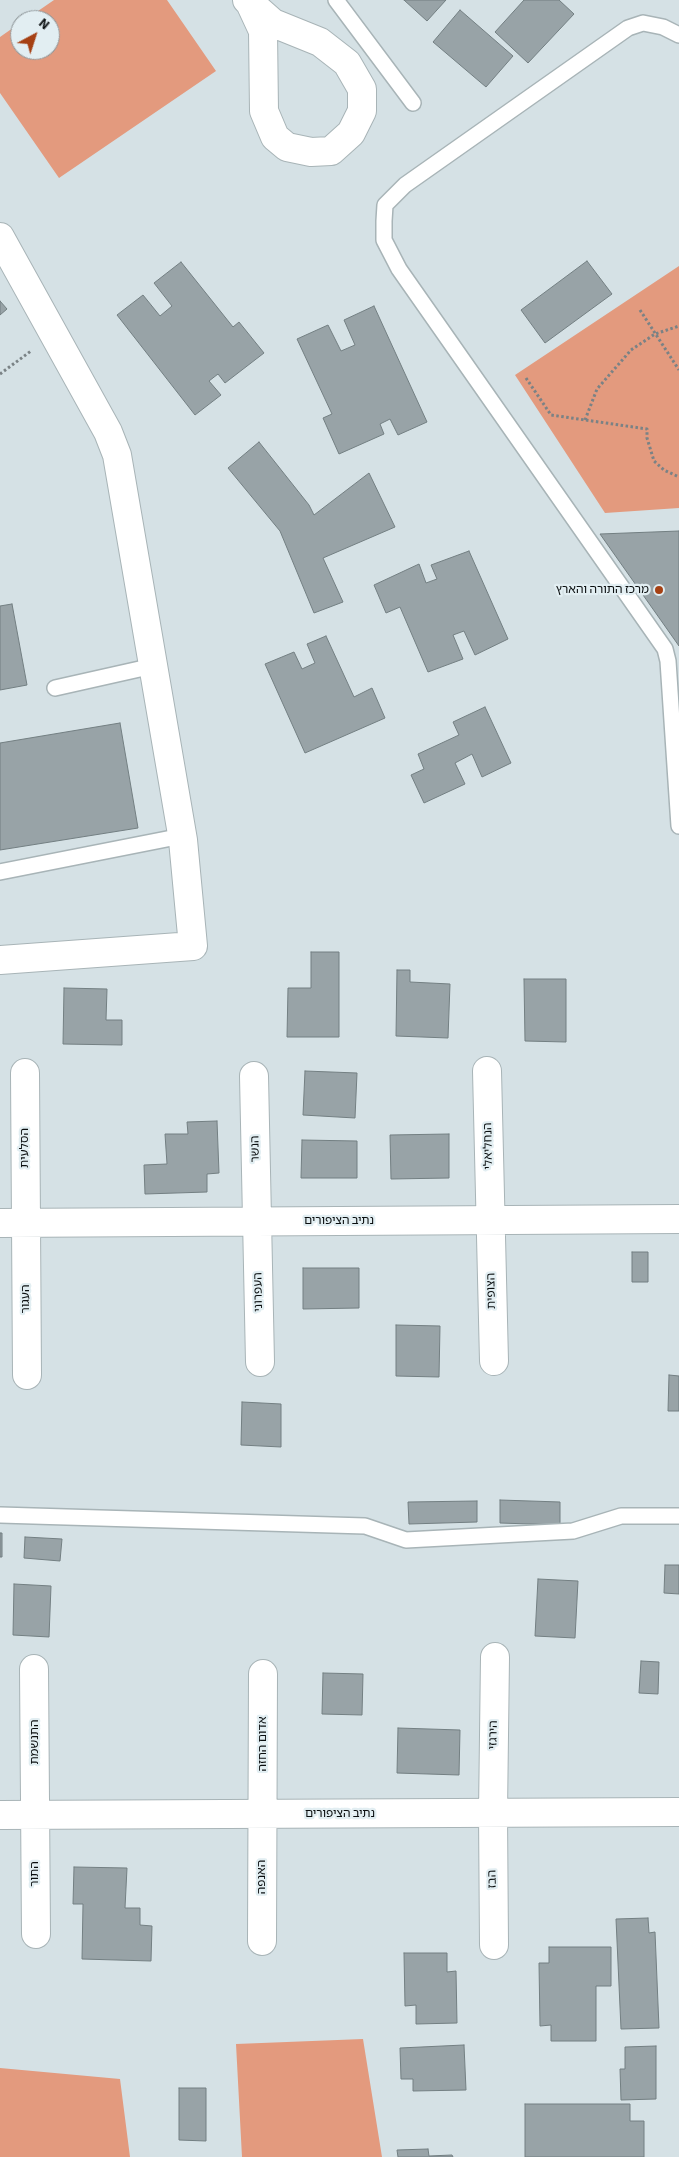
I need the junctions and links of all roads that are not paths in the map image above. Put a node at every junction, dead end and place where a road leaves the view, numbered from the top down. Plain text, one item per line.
1 (336, 0) edge
2 (249, 2) edge
3 (679, 35) edge
4 (413, 104) dead end
5 (0, 237) edge
6 (154, 666) junction
7 (55, 688) dead end
8 (679, 826) edge
9 (182, 836) junction
10 (0, 872) edge
11 (0, 960) edge
12 (487, 1071) dead end
13 (25, 1073) dead end
14 (254, 1076) dead end
15 (679, 1219) edge
16 (491, 1220) junction
17 (257, 1222) junction
18 (13, 1223) edge
19 (494, 1361) dead end
20 (260, 1362) dead end
21 (26, 1375) dead end
22 (0, 1515) edge
23 (679, 1516) edge
24 (495, 1657) dead end
25 (34, 1669) dead end
26 (263, 1674) dead end
27 (679, 1812) edge
28 (493, 1813) junction
29 (263, 1814) junction
30 (0, 1815) edge
31 (35, 1815) junction
32 (36, 1934) dead end
33 (262, 1941) dead end
34 (494, 1946) dead end

1 - 4 lane
2 - 2 street
3 - 8 lane
5 - 6 street
6 - 7 lane
6 - 9 street
9 - 10 lane
9 - 11 street
12 - 16 street, הנחליאלי
13 - 18 street, הסלעית
14 - 17 street, הנשר
15 - 16 street, נתיב הציפורים
16 - 17 street, נתיב הציפורים
16 - 19 street, הצופית
17 - 18 street, נתיב הציפורים
17 - 20 street, העפרוני
18 - 21 street, העגור
22 - 23 lane
24 - 28 street, הירגזי
25 - 31 street, התנשמת
26 - 29 street, אדום החזה
27 - 28 street, נתיב הציפורים
28 - 29 street, נתיב הציפורים
28 - 34 street, הבז
29 - 31 street, נתיב הציפורים
29 - 33 street, האנפה
30 - 31 street, נתיב הציפורים
31 - 32 street, התור

